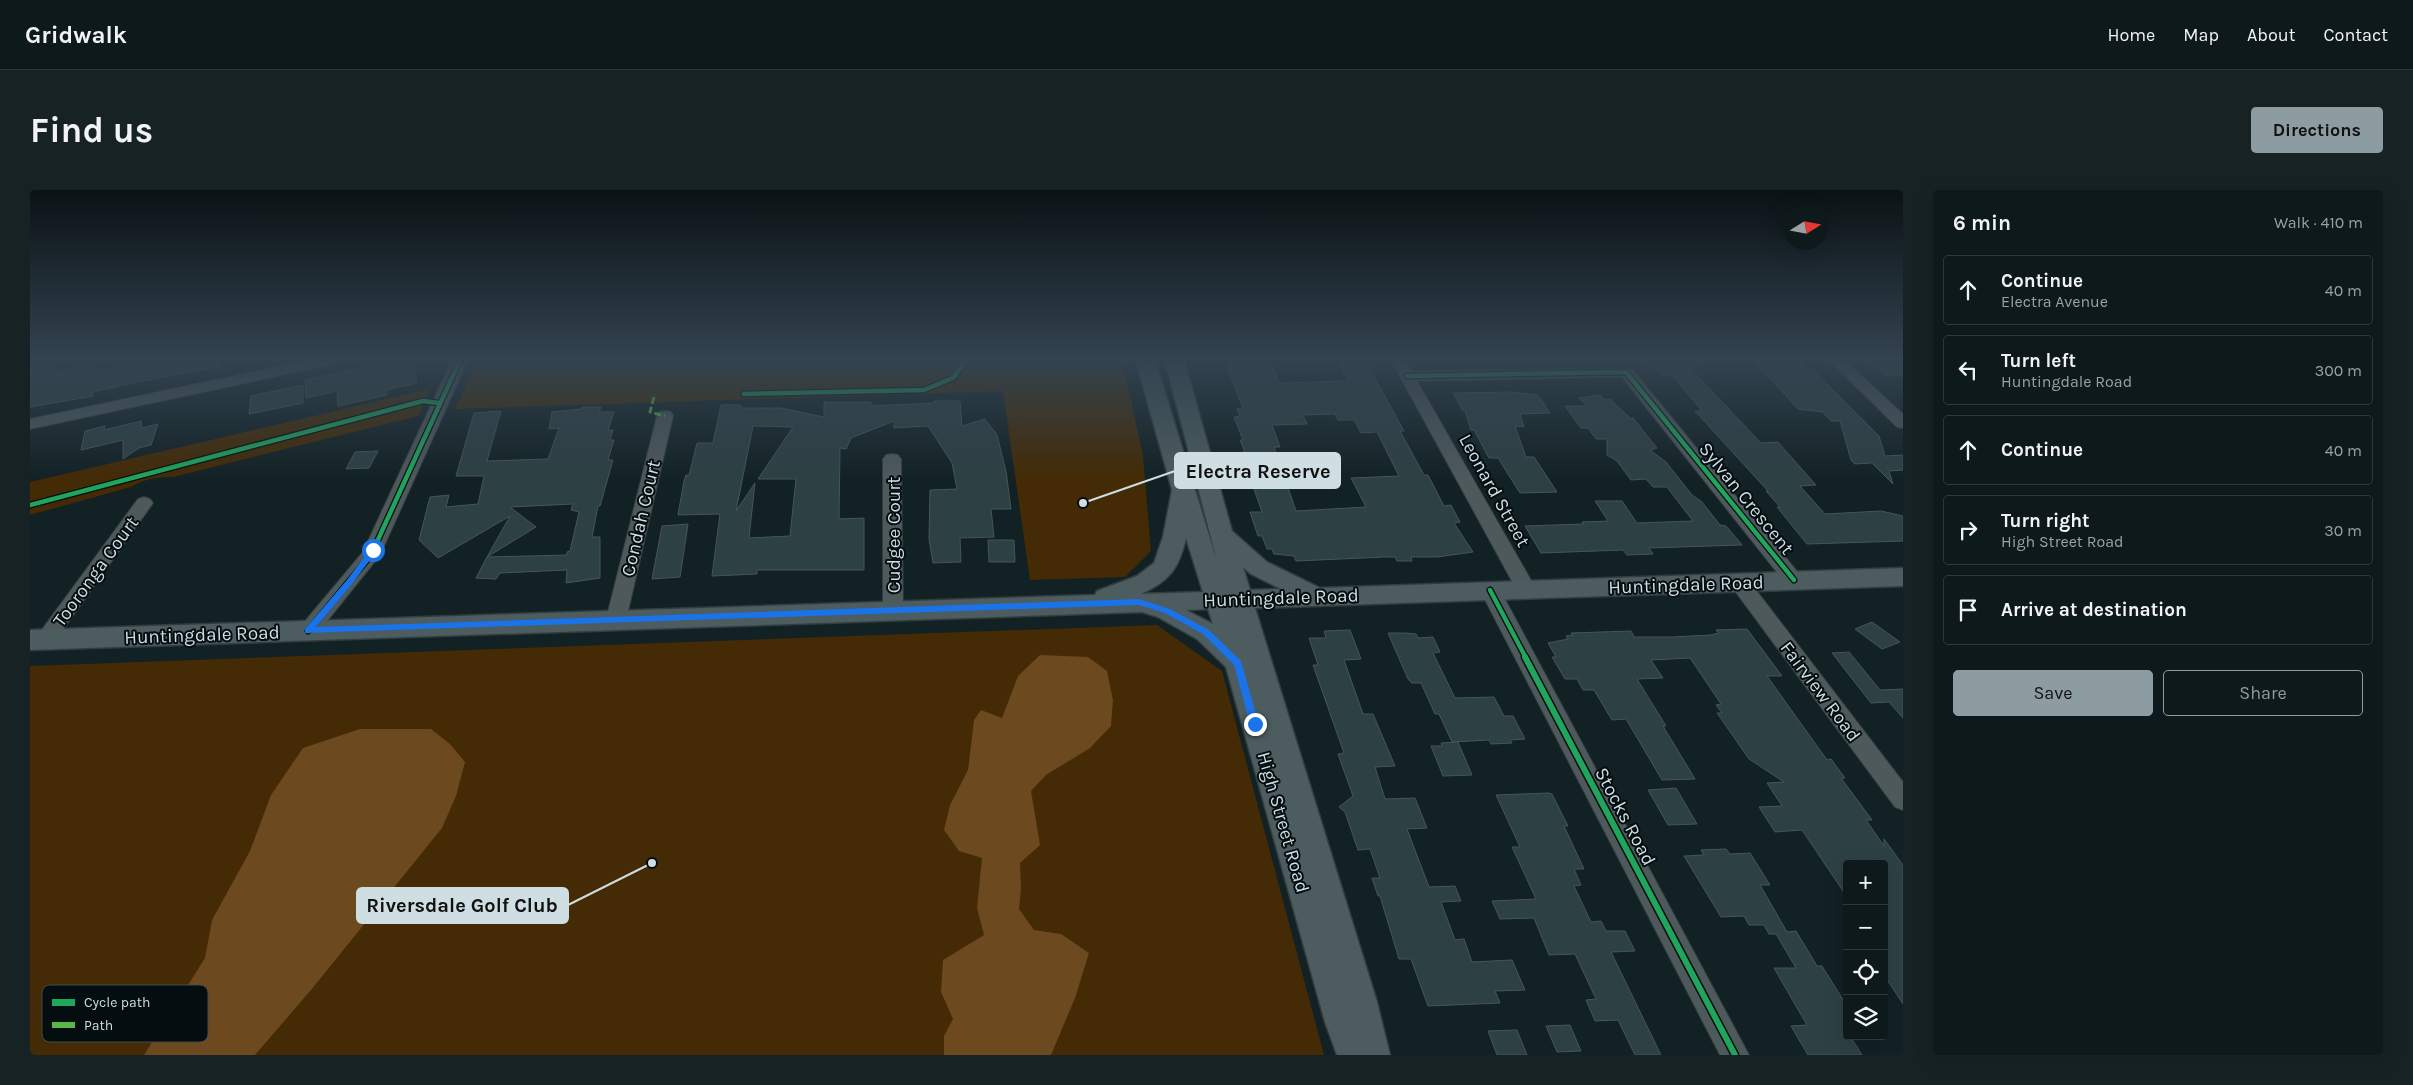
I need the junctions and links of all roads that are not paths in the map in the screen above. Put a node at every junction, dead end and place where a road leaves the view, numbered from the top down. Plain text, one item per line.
1 (141, 400) edge
2 (442, 400) edge
3 (1157, 400) edge
4 (1185, 400) edge
5 (1421, 400) edge
6 (1649, 400) edge
7 (1879, 400) edge
8 (664, 416) dead end
9 (1903, 423) edge
10 (30, 424) edge
11 (892, 459) dead end
12 (1182, 485) junction
13 (144, 503) dead end
14 (1220, 534) junction
15 (1903, 577) edge
16 (1794, 580) junction
17 (1739, 582) junction
18 (1526, 589) junction
19 (1490, 590) junction
20 (1317, 596) junction
21 (1229, 599) junction
22 (1139, 602) junction
23 (1090, 604) junction
24 (893, 610) junction
25 (616, 620) junction
26 (308, 631) junction
27 (38, 640) edge
28 (1238, 663) junction
29 (1903, 800) edge
30 (1354, 1055) edge
31 (1373, 1055) edge
32 (1735, 1055) edge

1 - 10 street
2 - 26 street
3 - 12 main road, High Street Road
4 - 14 main road, High Street Road
5 - 18 street, Leonard Street
6 - 16 street, Sylvan Crescent
7 - 9 street
8 - 25 street, Condah Court
11 - 24 street, Cudgee Court
12 - 21 main road, High Street Road
12 - 23 main road
13 - 27 street, Tooronga Court
14 - 20 main road
14 - 21 main road, High Street Road
15 - 16 main road, Huntingdale Road
16 - 17 main road, Huntingdale Road
17 - 18 main road, Huntingdale Road
17 - 29 street, Fairview Road
18 - 19 main road, Huntingdale Road
19 - 20 main road, Huntingdale Road
19 - 32 street, Stocks Road
20 - 21 main road, Huntingdale Road
21 - 22 main road, Huntingdale Road
21 - 28 main road, High Street Road
21 - 31 main road, High Street Road
22 - 23 main road, Huntingdale Road
22 - 28 main road
23 - 24 main road, Huntingdale Road
24 - 25 main road, Huntingdale Road
25 - 26 main road, Huntingdale Road
26 - 27 main road, Huntingdale Road
28 - 30 main road, High Street Road

